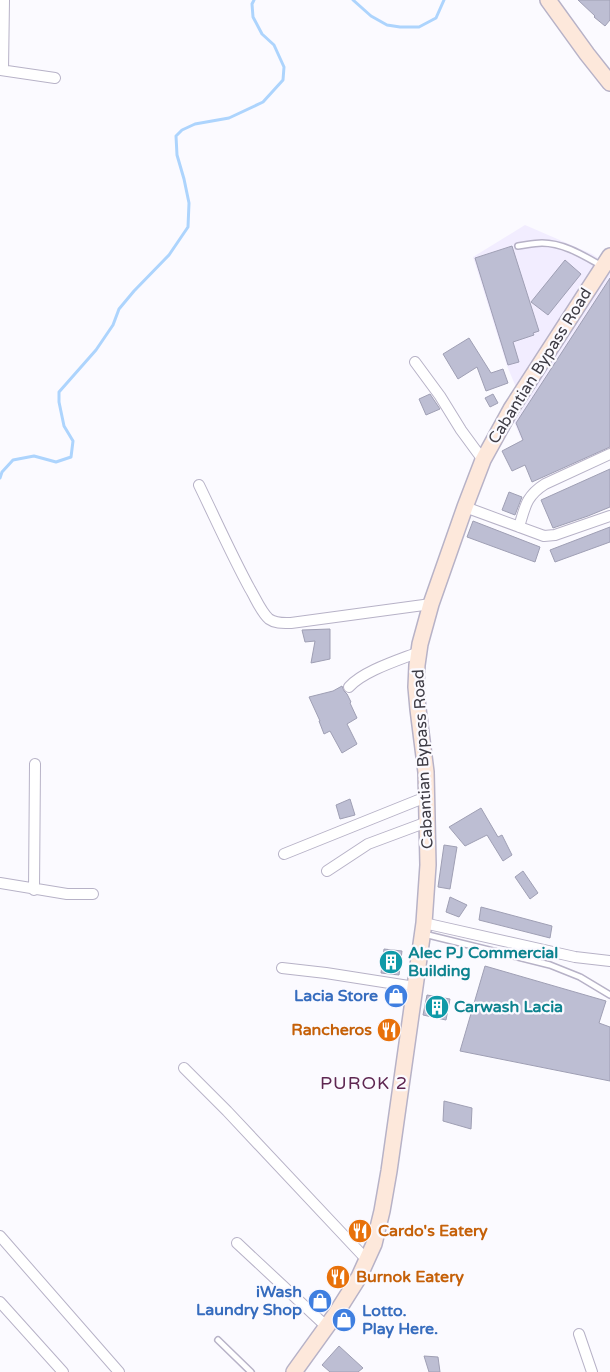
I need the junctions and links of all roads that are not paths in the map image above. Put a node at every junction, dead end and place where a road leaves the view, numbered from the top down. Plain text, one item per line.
1 (4, 0) edge
2 (548, 0) edge
3 (2, 70) edge
4 (55, 78) dead end
5 (610, 83) edge
6 (518, 246) dead end
7 (608, 261) edge
8 (415, 362) dead end
9 (610, 454) edge
10 (483, 460) junction
11 (199, 485) dead end
12 (464, 507) junction
13 (610, 516) edge
14 (519, 527) junction
15 (431, 604) junction
16 (419, 652) junction
17 (349, 687) dead end
18 (35, 764) dead end
19 (426, 797) junction
20 (427, 822) junction
21 (284, 854) dead end
22 (327, 871) dead end
23 (0, 883) edge
24 (34, 890) junction
25 (93, 894) dead end
26 (423, 928) junction
27 (610, 961) edge
28 (282, 968) dead end
29 (415, 987) junction
30 (610, 995) edge
31 (184, 1068) dead end
32 (0, 1236) edge
33 (237, 1243) dead end
34 (367, 1260) junction
35 (0, 1302) edge
36 (327, 1327) junction
37 (578, 1334) dead end
38 (218, 1340) dead end
39 (63, 1372) edge
40 (120, 1372) edge
41 (250, 1372) edge
42 (294, 1372) edge
43 (592, 1372) edge

1 - 3 street
2 - 5 main road
3 - 4 street
6 - 7 lane
7 - 10 main road, Cabantian Bypass Road
8 - 10 street
9 - 14 street
10 - 12 main road, Cabantian Bypass Road
11 - 15 street
12 - 14 street
12 - 15 main road, Cabantian Bypass Road
13 - 14 street
15 - 16 main road, Cabantian Bypass Road
16 - 17 street
16 - 19 main road, Cabantian Bypass Road
18 - 24 street
19 - 20 main road, Cabantian Bypass Road
19 - 21 street
20 - 22 street
20 - 26 main road, Cabantian Bypass Road
23 - 24 street
24 - 25 street
26 - 27 street
26 - 29 main road, Cabantian Bypass Road
26 - 30 lane
28 - 29 street
29 - 34 main road, Cabantian Bypass Road
31 - 34 street
32 - 40 street
33 - 36 street
34 - 36 main road, Cabantian Bypass Road
35 - 39 street
36 - 42 main road, Cabantian Bypass Road
37 - 43 street
38 - 41 lane

